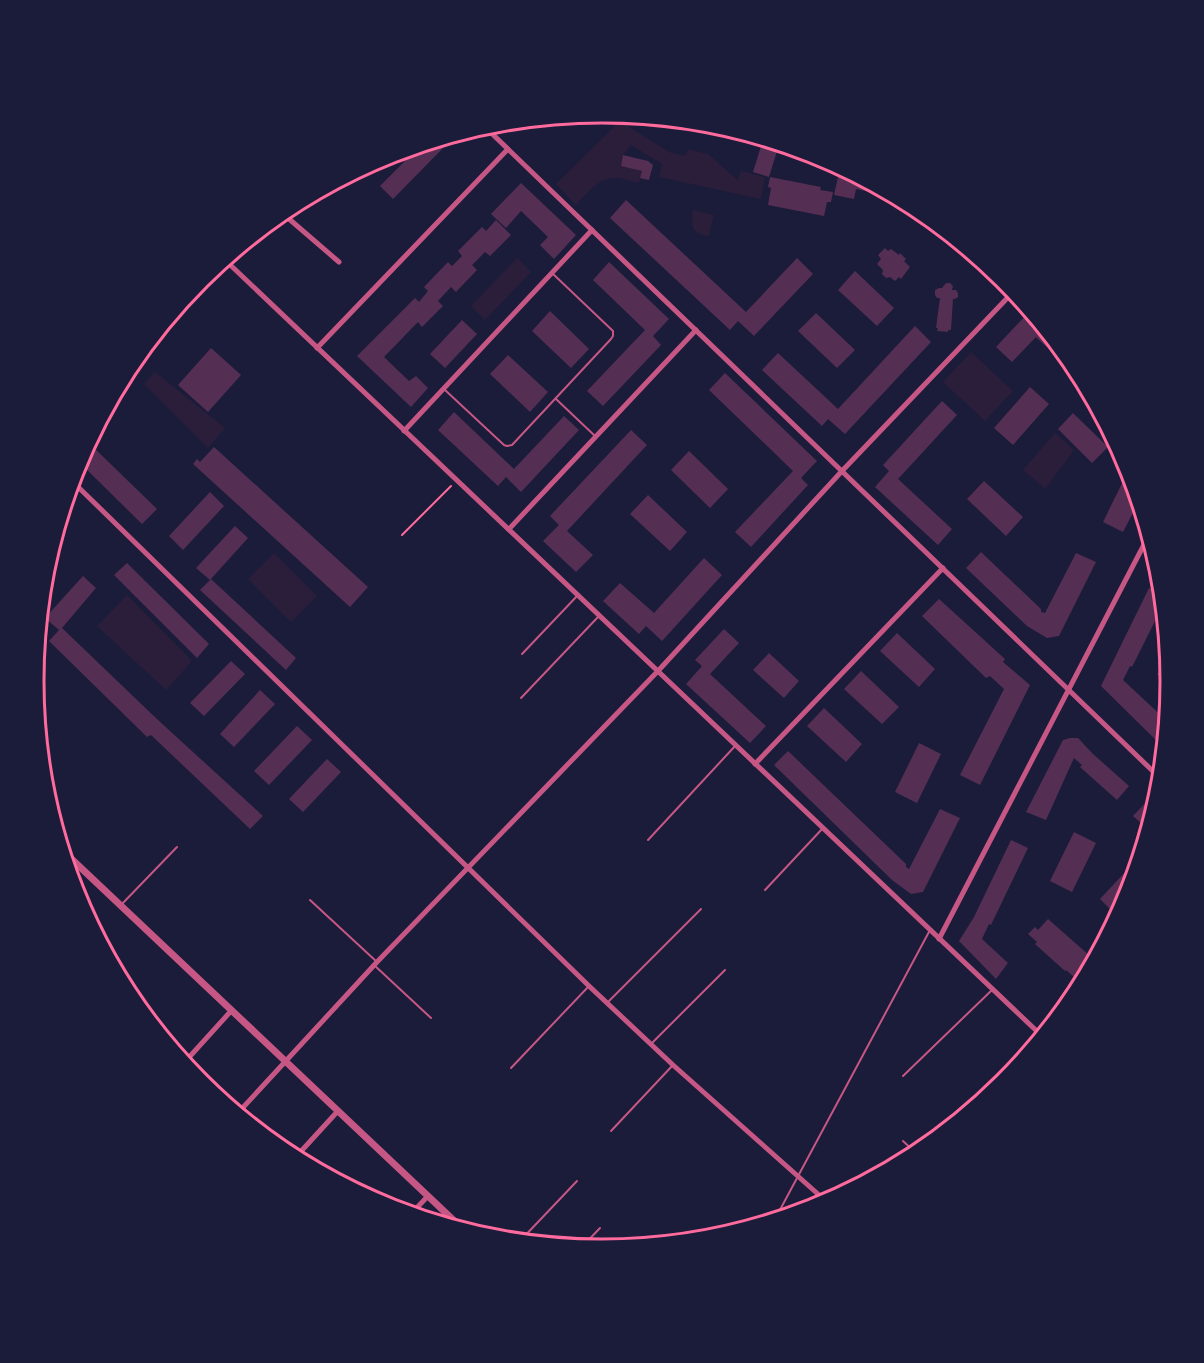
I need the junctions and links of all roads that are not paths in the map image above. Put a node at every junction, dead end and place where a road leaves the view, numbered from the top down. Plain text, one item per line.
1 (492, 134) edge
2 (508, 149) junction
3 (289, 219) edge
4 (592, 230) junction
5 (339, 262) dead end
6 (230, 266) edge
7 (552, 273) junction
8 (1007, 298) edge
9 (696, 330) junction
10 (316, 348) junction
11 (444, 389) junction
12 (556, 399) junction
13 (404, 431) junction
14 (596, 436) junction
15 (842, 471) junction
16 (79, 487) edge
17 (509, 529) junction
18 (1143, 546) edge
19 (943, 568) junction
20 (578, 595) junction
21 (600, 615) junction
22 (522, 654) dead end
23 (658, 671) junction
24 (1069, 690) junction
25 (521, 698) dead end
26 (736, 745) junction
27 (755, 764) junction
28 (1153, 771) edge
29 (823, 828) junction
30 (648, 840) dead end
31 (177, 847) dead end
32 (73, 860) edge
33 (467, 868) junction
34 (765, 890) dead end
35 (310, 900) dead end
36 (120, 906) junction
37 (701, 909) dead end
38 (930, 930) junction
39 (939, 939) junction
40 (375, 964) junction
41 (725, 970) dead end
42 (589, 986) junction
43 (993, 989) junction
44 (608, 1003) junction
45 (231, 1011) junction
46 (431, 1018) dead end
47 (1037, 1031) edge
48 (651, 1044) junction
49 (189, 1057) edge
50 (285, 1062) junction
51 (673, 1065) junction
52 (511, 1068) dead end
53 (903, 1076) dead end
54 (242, 1108) edge
55 (337, 1112) junction
56 (611, 1131) dead end
57 (903, 1141) dead end
58 (910, 1147) edge
59 (301, 1151) edge
60 (798, 1176) junction
61 (577, 1181) dead end
62 (820, 1195) edge
63 (428, 1196) junction
64 (417, 1208) edge
65 (779, 1211) edge
66 (453, 1220) edge
67 (600, 1228) dead end
68 (526, 1235) edge
69 (589, 1240) edge

1 - 2 street
2 - 4 street
2 - 10 street
3 - 5 street
4 - 7 street
4 - 9 street
6 - 10 street
7 - 11 street
7 - 12 lane
8 - 15 street
9 - 14 street
9 - 15 street
10 - 13 street
11 - 12 lane
11 - 13 street
12 - 14 lane
13 - 17 street
14 - 17 street
15 - 19 street
15 - 23 street
16 - 33 street
17 - 20 street
18 - 24 street
19 - 24 street
19 - 27 street
20 - 21 street
20 - 22 lane
21 - 23 street
21 - 25 lane
23 - 26 street
23 - 33 street
24 - 28 street
24 - 39 street
26 - 27 street
26 - 30 lane
27 - 29 street
29 - 34 lane
29 - 38 street
31 - 36 lane
32 - 36 street
33 - 40 street
33 - 42 street
35 - 40 lane
36 - 45 street
37 - 44 lane
38 - 39 street
38 - 60 lane
39 - 43 street
40 - 46 lane
40 - 50 street
41 - 48 lane
42 - 44 street
42 - 52 lane
43 - 47 street
43 - 53 lane
44 - 48 street
45 - 49 street
45 - 50 street
48 - 51 street
50 - 54 street
50 - 55 street
51 - 56 lane
51 - 60 street
55 - 59 street
55 - 63 street
57 - 58 lane
60 - 62 street
60 - 65 lane
61 - 68 lane
63 - 64 street
63 - 66 street
67 - 69 lane

